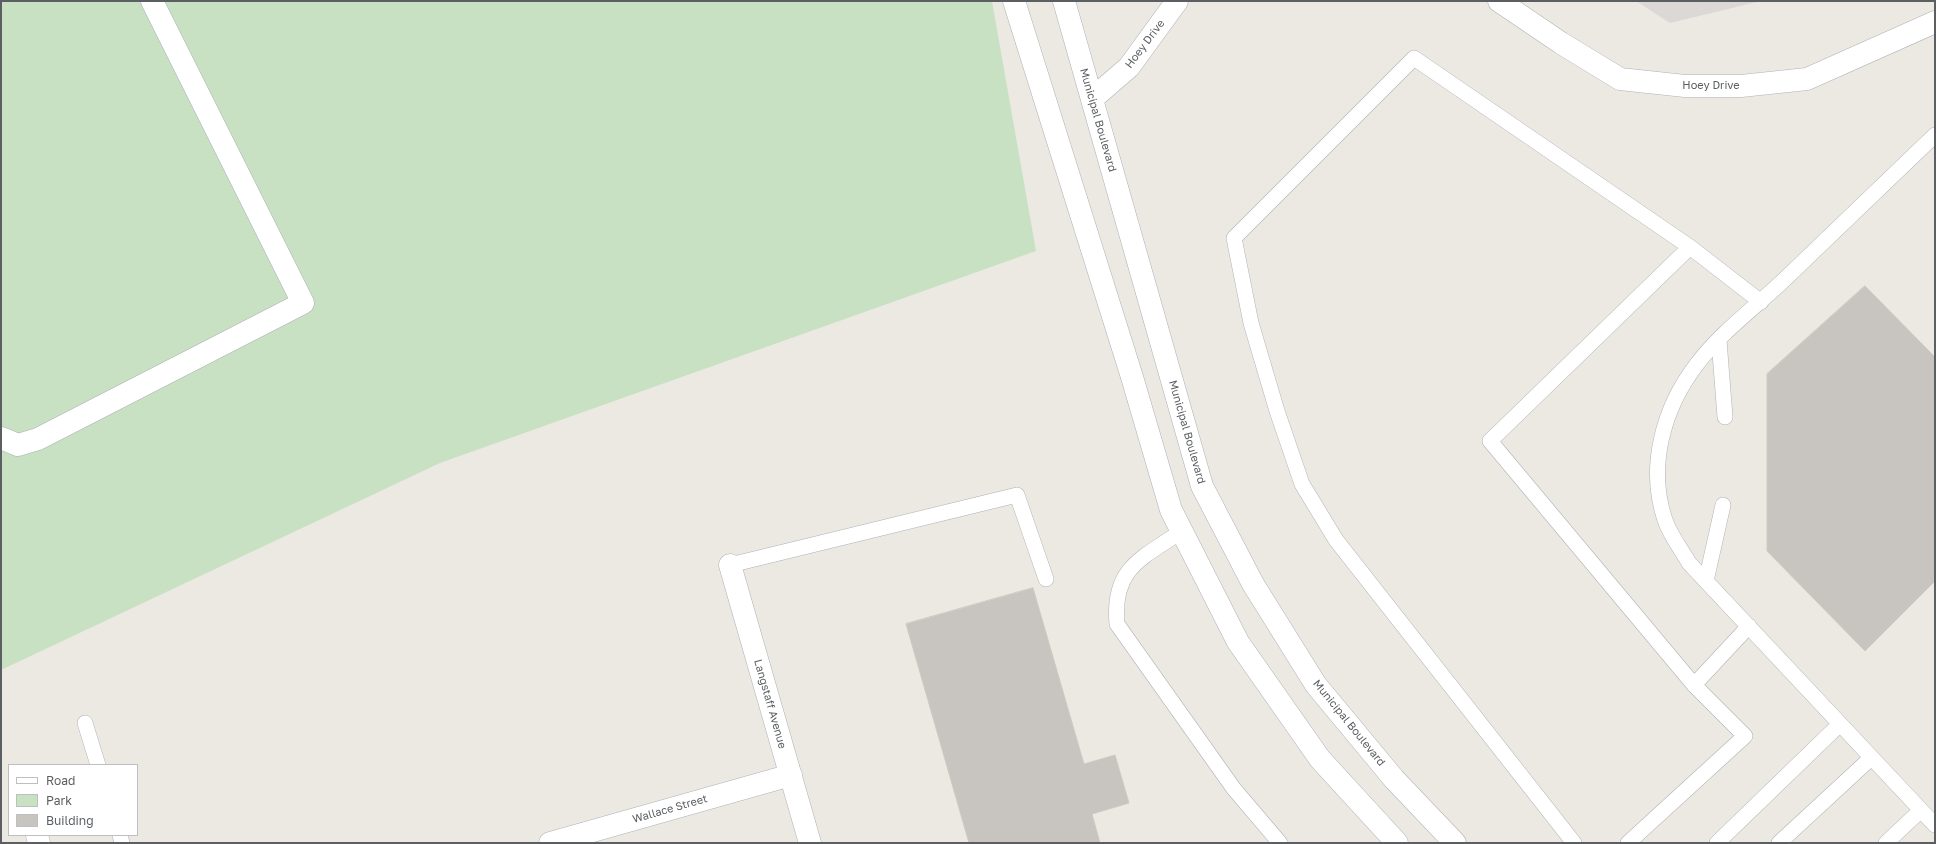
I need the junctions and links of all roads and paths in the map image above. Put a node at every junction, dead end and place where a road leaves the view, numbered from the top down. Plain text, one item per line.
1 (152, 1) edge
2 (1014, 1) edge
3 (1064, 1) edge
4 (1177, 1) edge
5 (1499, 1) edge
6 (1935, 22) edge
7 (1092, 99) junction
8 (1935, 135) edge
9 (1690, 247) junction
10 (1761, 302) junction
11 (1719, 340) junction
12 (1725, 417) dead end
13 (1, 438) edge
14 (1723, 505) dead end
15 (1182, 531) junction
16 (730, 565) joint
17 (1046, 580) dead end
18 (1706, 581) junction
19 (1749, 626) junction
20 (1694, 685) junction
21 (85, 723) dead end
22 (1840, 724) junction
23 (1871, 758) junction
24 (98, 764) edge
25 (791, 775) junction
26 (1920, 811) junction
27 (1935, 826) edge
28 (550, 843) edge
29 (810, 843) edge
30 (1280, 843) edge
31 (1398, 843) edge
32 (1455, 843) edge
33 (1574, 843) edge
34 (1628, 843) edge
35 (1717, 843) edge
36 (1778, 843) edge
37 (1886, 843) edge

1 - 13 street
2 - 15 street
3 - 7 street, Municipal Boulevard
4 - 7 street, Hoey Drive
5 - 6 street, Hoey Drive
7 - 32 street, Municipal Boulevard
8 - 10 lane
9 - 10 lane
9 - 20 lane
9 - 33 lane
10 - 11 lane
11 - 12 lane
11 - 18 lane
14 - 18 lane
15 - 30 lane
15 - 31 street
16 - 17 lane
16 - 25 street, Langstaff Avenue
18 - 19 lane
19 - 20 lane
19 - 22 lane
20 - 34 lane
21 - 24 lane
22 - 23 lane
22 - 35 lane
23 - 26 lane
23 - 36 lane
25 - 28 street, Wallace Street
25 - 29 street, Langstaff Avenue
26 - 27 lane
26 - 37 lane

